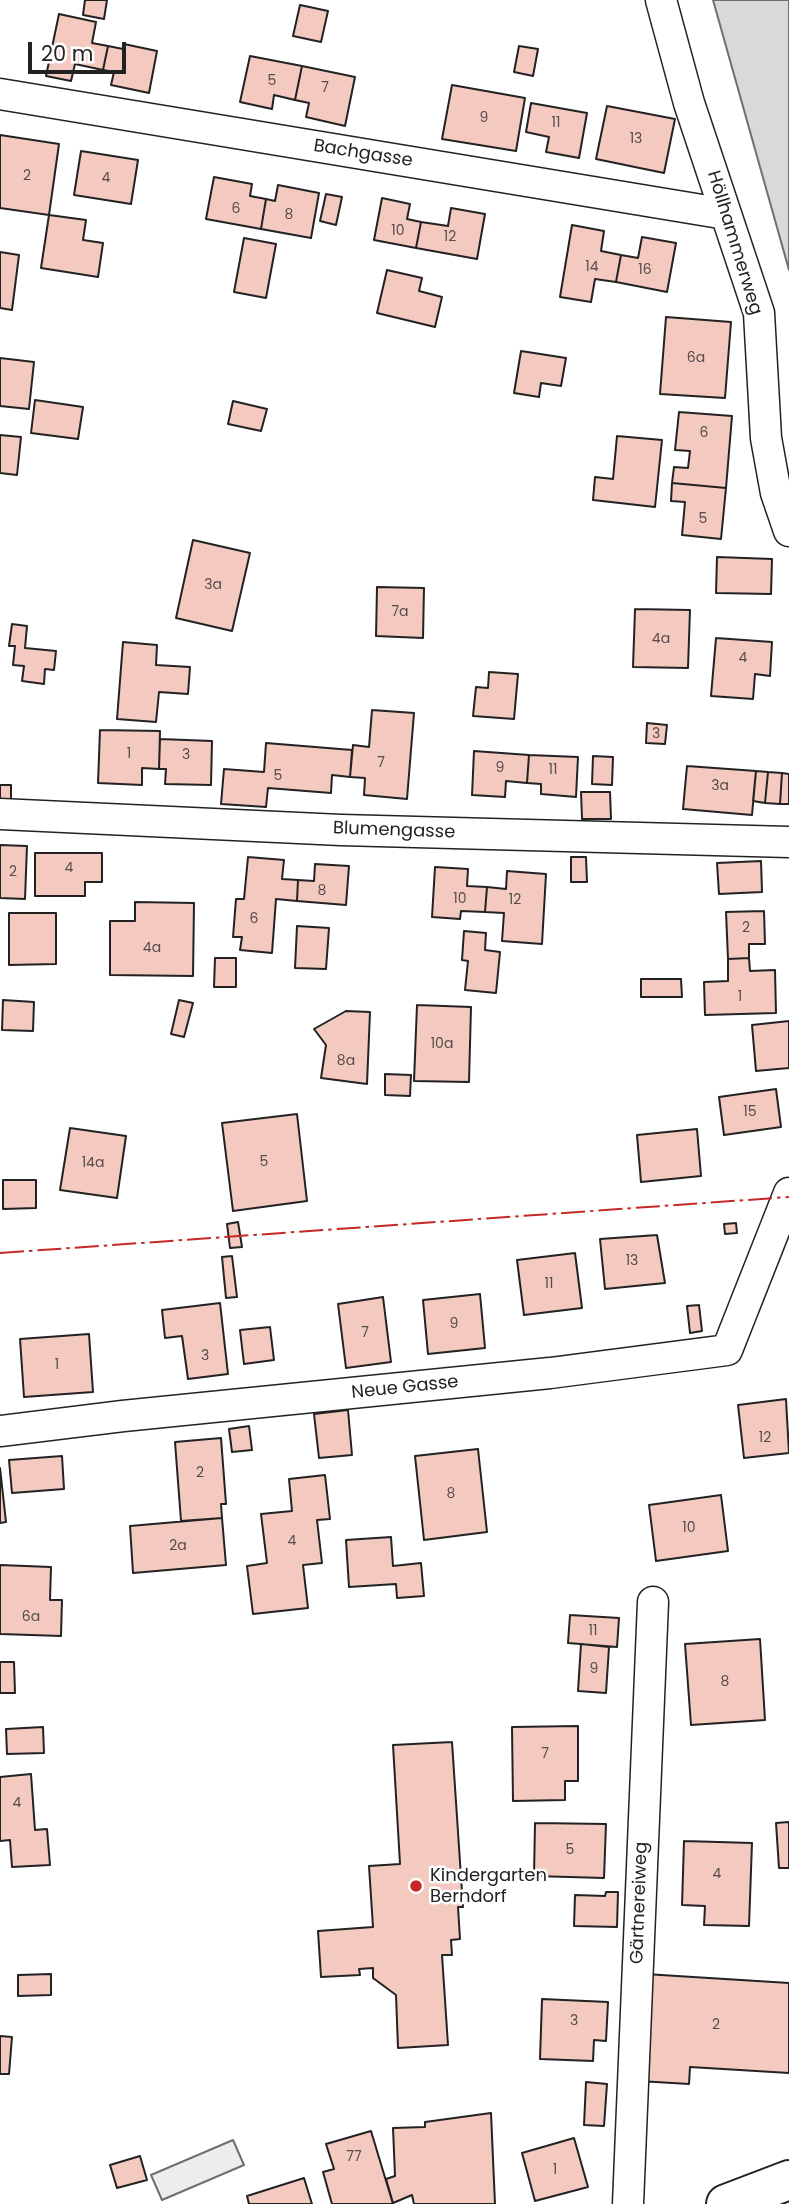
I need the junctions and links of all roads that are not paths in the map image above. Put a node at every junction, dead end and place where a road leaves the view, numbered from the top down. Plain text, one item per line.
1 (660, 0) edge
2 (0, 94) edge
3 (726, 214) junction
4 (789, 531) edge
5 (0, 814) edge
6 (789, 842) edge
7 (789, 1193) edge
8 (0, 1431) edge
9 (653, 1602) dead end
10 (789, 2180) edge
11 (628, 2204) edge
12 (726, 2204) edge

1 - 3 street, Höllhammerweg
2 - 3 street, Bachgasse
3 - 4 street, Höllhammerweg
5 - 6 street, Blumengasse
7 - 8 street, Neue Gasse
9 - 11 street, Gärtnereiweg
10 - 12 main road

